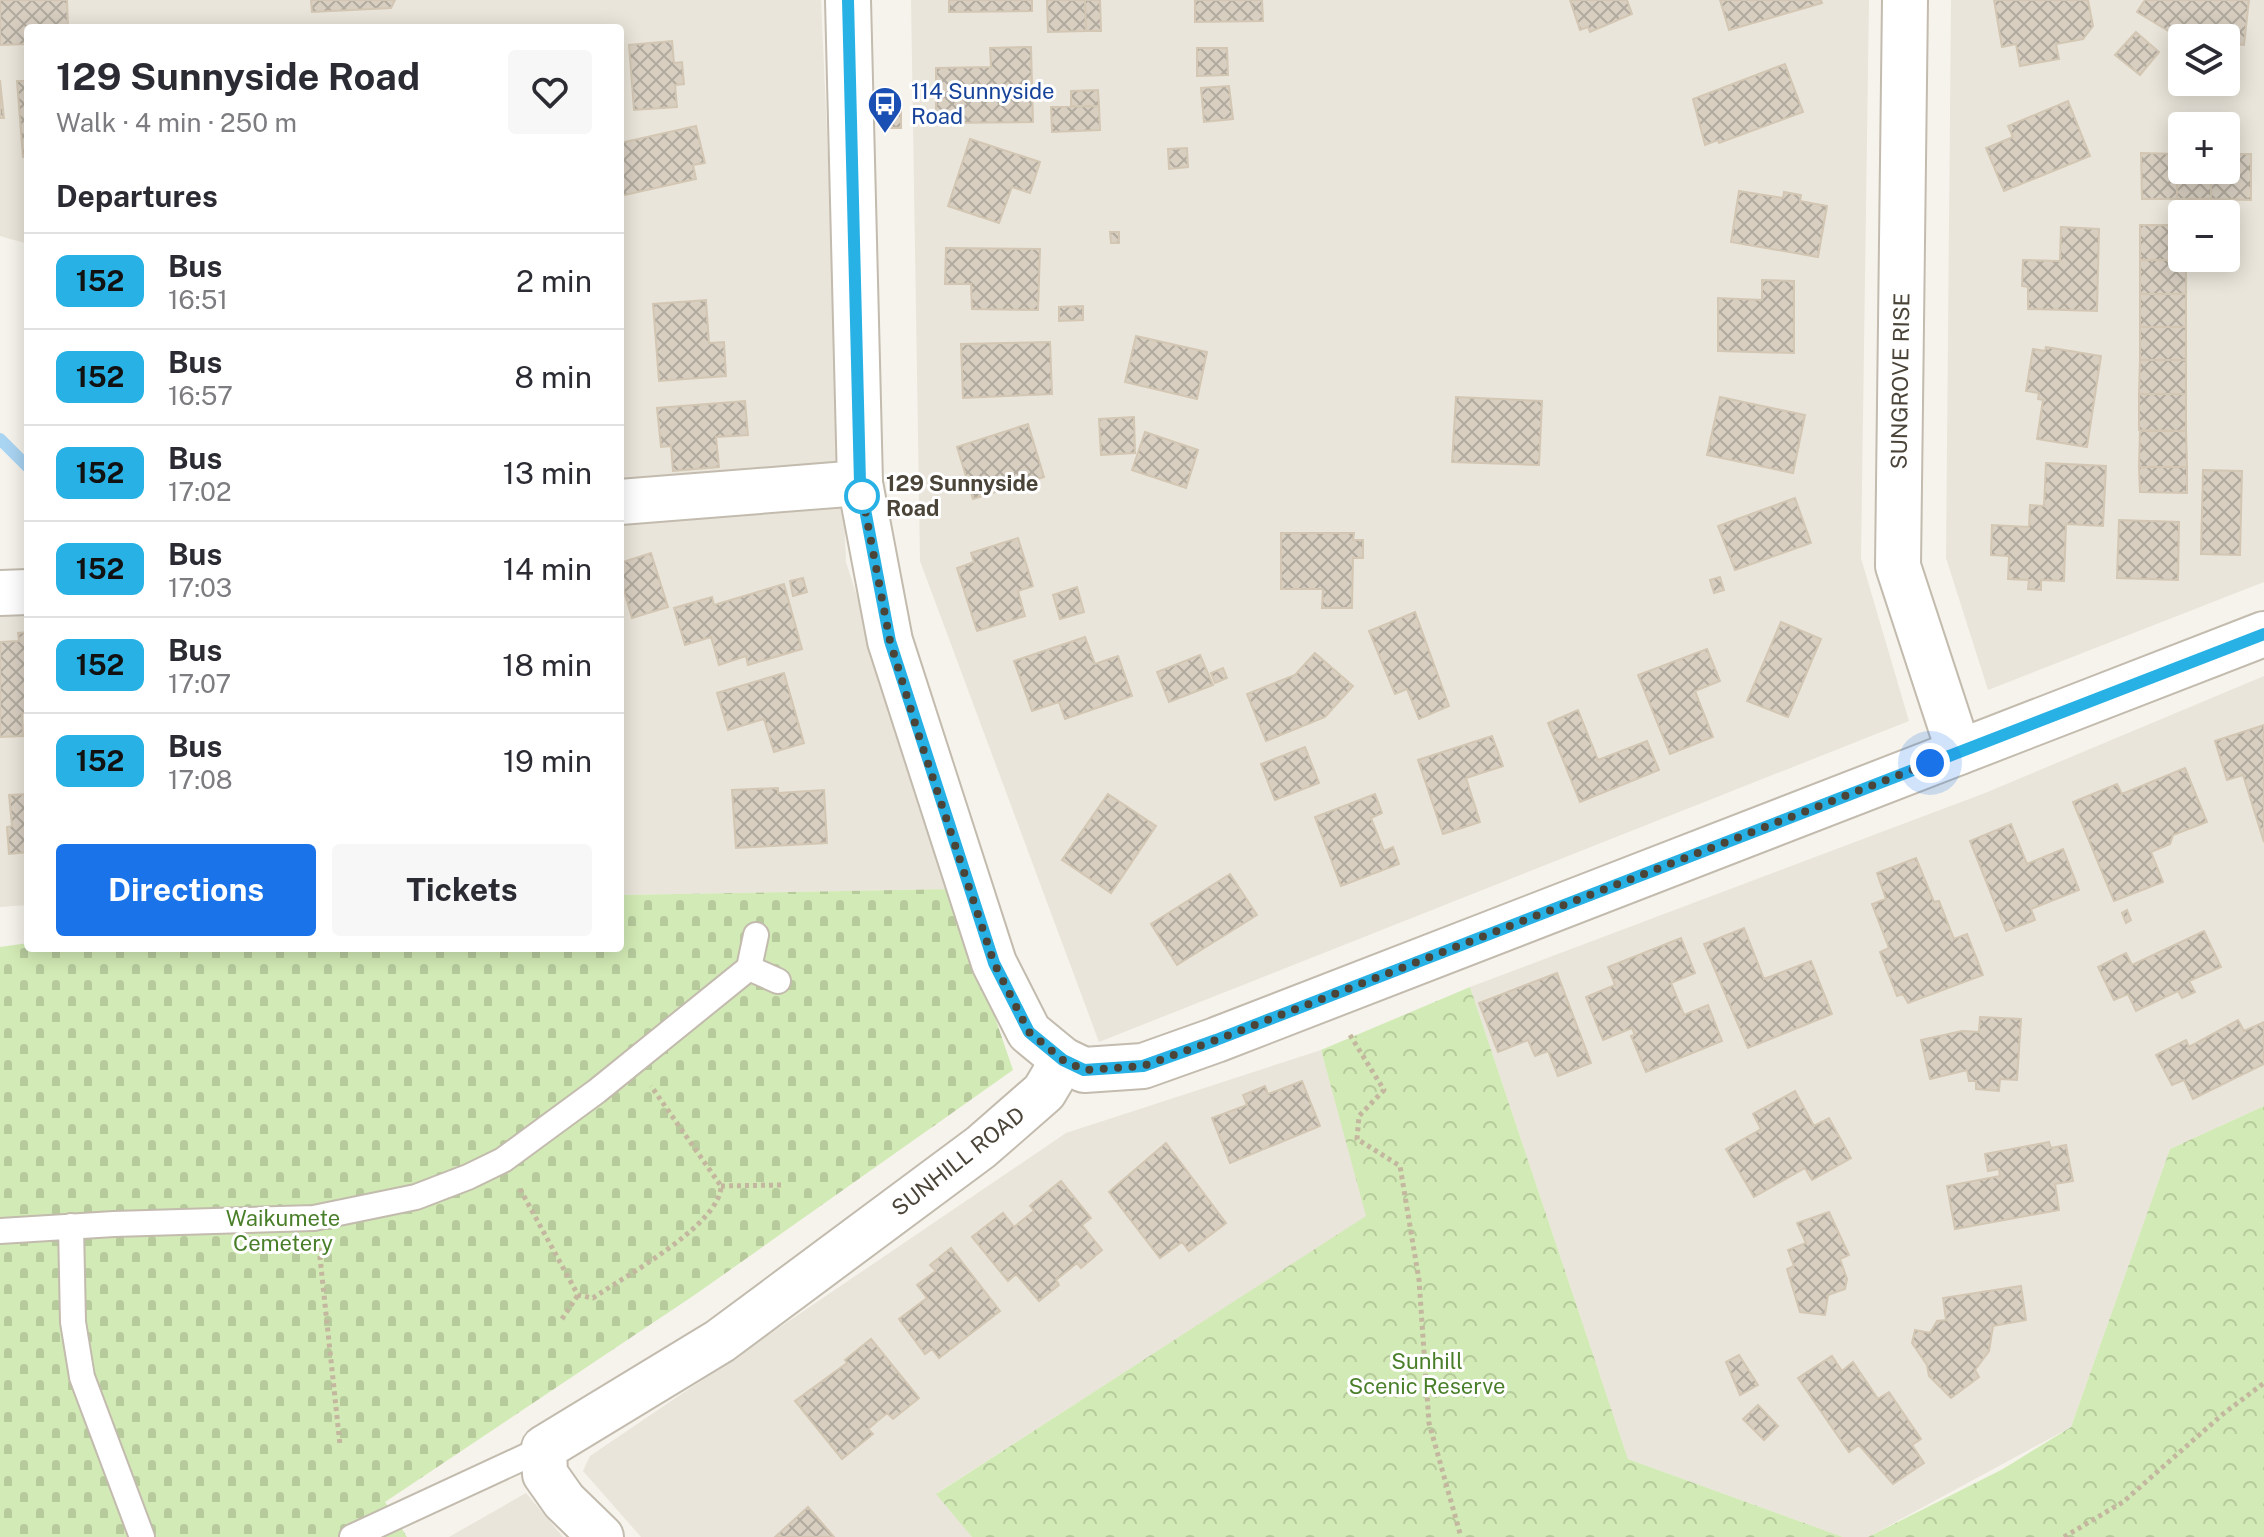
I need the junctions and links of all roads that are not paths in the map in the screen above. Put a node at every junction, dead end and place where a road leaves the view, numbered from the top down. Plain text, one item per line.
1 (848, 0) edge
2 (1905, 0) edge
3 (860, 483) junction
4 (624, 502) edge
5 (24, 592) edge
6 (0, 593) edge
7 (2264, 634) edge
8 (1959, 752) junction
9 (756, 935) dead end
10 (749, 968) junction
11 (778, 981) dead end
12 (1063, 1060) junction
13 (71, 1226) junction
14 (0, 1231) edge
15 (544, 1448) junction
16 (142, 1537) edge
17 (352, 1537) edge
18 (601, 1537) edge

1 - 3 street
2 - 8 street, SUNGROVE RISE
3 - 4 street
3 - 12 street
5 - 6 street
7 - 8 street
8 - 12 street
9 - 10 lane
10 - 11 lane
10 - 13 lane
12 - 15 street, SUNHILL ROAD
13 - 14 lane
13 - 16 lane
15 - 17 lane
15 - 18 street

